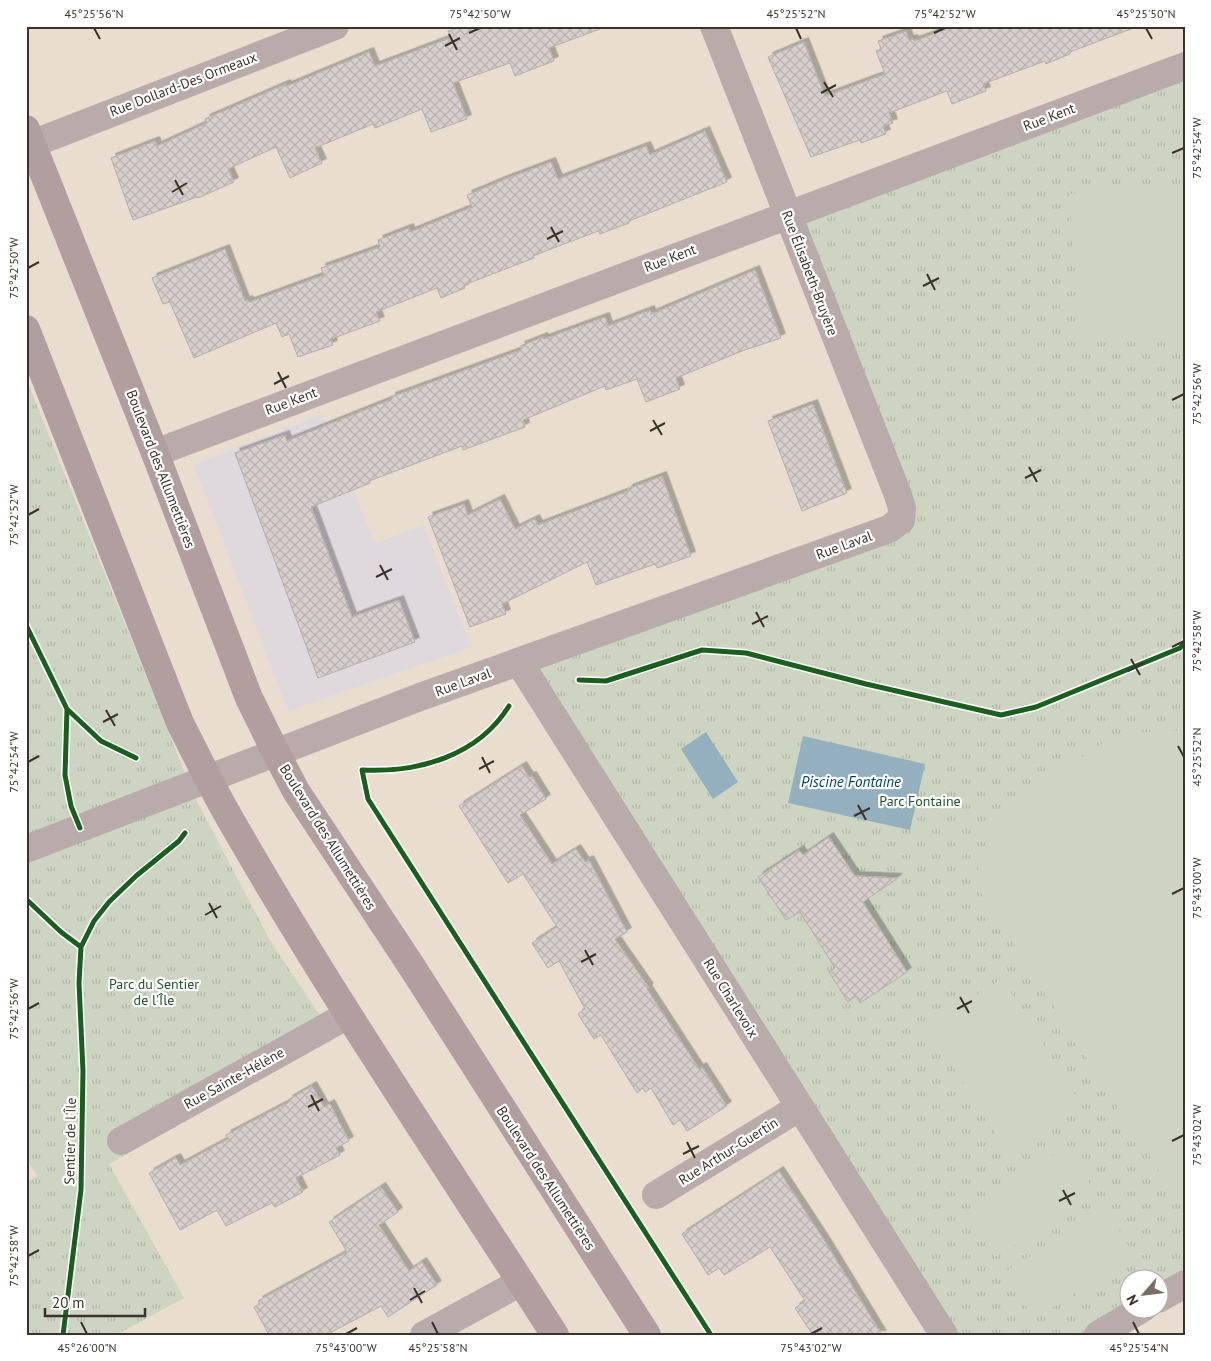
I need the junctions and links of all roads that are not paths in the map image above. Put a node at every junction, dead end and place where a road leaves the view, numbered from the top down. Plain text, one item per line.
1 (335, 26) edge
2 (714, 26) edge
3 (1185, 66) edge
4 (29, 136) edge
5 (787, 215) junction
6 (26, 329) edge
7 (155, 453) junction
8 (901, 520) joint
9 (518, 662) junction
10 (275, 751) junction
11 (208, 778) junction
12 (26, 850) edge
13 (348, 1015) junction
14 (800, 1107) junction
15 (121, 1142) dead end
16 (656, 1195) dead end
17 (521, 1282) junction
18 (1185, 1284) edge
19 (1168, 1293) edge
20 (1126, 1318) edge
21 (424, 1335) edge
22 (556, 1335) edge
23 (647, 1335) edge
24 (944, 1335) edge
25 (1098, 1335) edge

1 - 4 street, Rue Dollard-Des Ormeaux
2 - 5 street, Rue Élisabeth-Bruyère
3 - 5 street, Rue Kent
4 - 7 main road, Boulevard des Allumettières
5 - 7 street, Rue Kent
5 - 8 street, Rue Élisabeth-Bruyère
6 - 11 main road
7 - 10 main road, Boulevard des Allumettières
8 - 9 street, Rue Laval
9 - 10 street, Rue Laval
9 - 14 street, Rue Charlevoix
10 - 11 street, Rue Laval
10 - 23 main road, Boulevard des Allumettières
11 - 12 street, Rue Laval
11 - 13 main road
13 - 15 street, Rue Sainte-Hélène
13 - 17 main road
14 - 16 street, Rue Arthur-Guertin
14 - 24 street, Rue Charlevoix
17 - 21 street
17 - 22 main road
18 - 19 street
20 - 25 street

